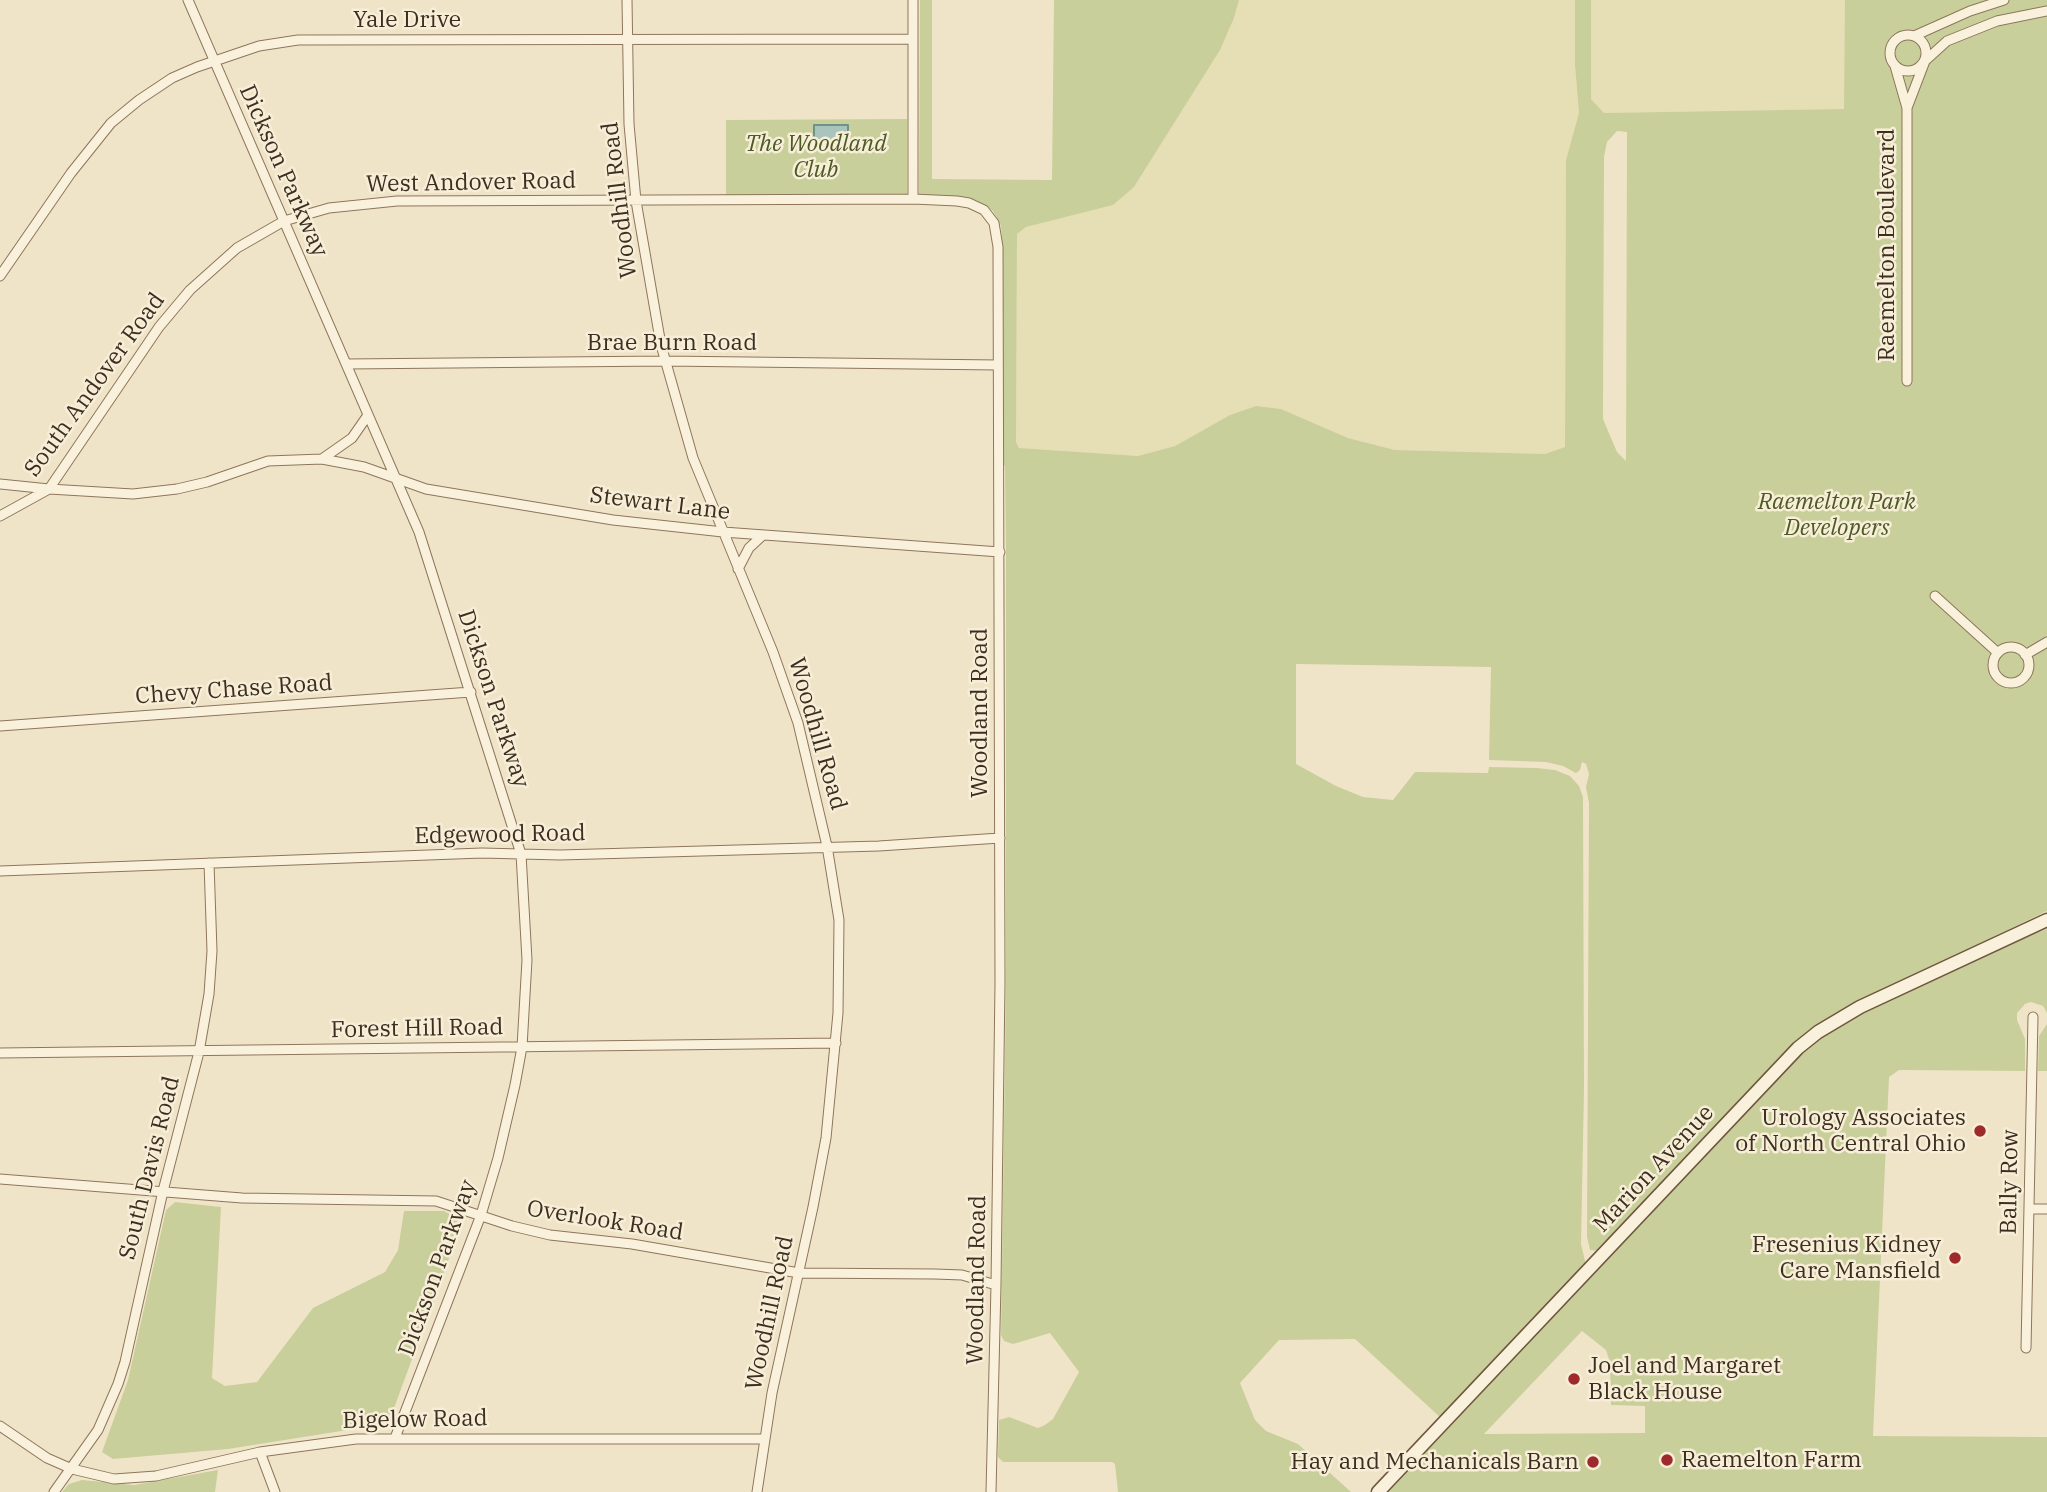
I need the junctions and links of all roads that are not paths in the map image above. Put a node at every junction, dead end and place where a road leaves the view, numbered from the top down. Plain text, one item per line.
1 (188, 0) edge
2 (627, 0) edge
3 (914, 0) edge
4 (2004, 0) edge
5 (2047, 11) edge
6 (1914, 36) junction
7 (627, 39) junction
8 (913, 39) junction
9 (214, 61) junction
10 (1925, 61) junction
11 (1895, 66) junction
12 (1907, 108) junction
13 (913, 199) junction
14 (636, 201) junction
15 (284, 221) junction
16 (0, 276) edge
17 (665, 361) junction
18 (346, 364) junction
19 (998, 365) junction
20 (1907, 381) dead end
21 (368, 415) junction
22 (322, 459) junction
23 (397, 481) junction
24 (0, 484) edge
25 (49, 489) junction
26 (0, 516) edge
27 (723, 532) junction
28 (764, 535) junction
29 (1000, 552) junction
30 (738, 569) junction
31 (1935, 596) dead end
32 (2047, 642) edge
33 (1998, 653) junction
34 (2025, 656) junction
35 (471, 692) junction
36 (0, 726) edge
37 (1000, 838) junction
38 (827, 846) junction
39 (521, 854) junction
40 (209, 863) junction
41 (0, 871) edge
42 (2047, 920) edge
43 (2033, 1017) dead end
44 (836, 1043) junction
45 (522, 1047) junction
46 (199, 1052) junction
47 (0, 1053) edge
48 (0, 1179) edge
49 (163, 1191) junction
50 (2029, 1209) junction
51 (2047, 1209) edge
52 (481, 1215) junction
53 (799, 1273) junction
54 (996, 1285) junction
55 (2026, 1348) dead end
56 (0, 1426) edge
57 (396, 1438) junction
58 (764, 1439) junction
59 (260, 1452) junction
60 (72, 1469) junction
61 (54, 1492) edge
62 (275, 1492) edge
63 (757, 1492) edge
64 (991, 1492) edge
65 (1378, 1492) edge

1 - 9 street, Dickson Parkway
2 - 7 street, Woodhill Road
3 - 8 street
4 - 6 street
5 - 10 street, Raemelton Boulevard
6 - 10 street
6 - 11 street
7 - 8 street, Yale Drive
7 - 9 street, Yale Drive
7 - 14 street, Woodhill Road
8 - 13 street
9 - 15 street, Dickson Parkway
9 - 16 street, Yale Drive
10 - 11 street
10 - 12 street, Raemelton Boulevard
11 - 12 street, Raemelton Boulevard
12 - 20 street, Raemelton Boulevard
13 - 14 street, West Andover Road
13 - 19 street, Woodland Road
14 - 15 street, West Andover Road
14 - 17 street, Woodhill Road
15 - 18 street, Dickson Parkway
15 - 25 street, South Andover Road
17 - 18 street, Brae Burn Road
17 - 19 street, Brae Burn Road
17 - 27 street, Woodhill Road
18 - 21 street, Dickson Parkway
19 - 29 street, Woodland Road
21 - 22 street
21 - 23 street, Dickson Parkway
22 - 23 street, Stewart Lane
22 - 25 street, Stewart Lane
23 - 27 street, Stewart Lane
23 - 35 street, Dickson Parkway
24 - 25 street, Stewart Lane
25 - 26 street, South Andover Road
27 - 28 street, Stewart Lane
27 - 30 street, Woodhill Road
28 - 29 street, Stewart Lane
28 - 30 street
29 - 37 street, Woodland Road
30 - 38 street, Woodhill Road
31 - 33 street
32 - 34 street
33 - 34 street
33 - 34 street
35 - 36 street, Chevy Chase Road
35 - 39 street, Dickson Parkway
37 - 38 street, Edgewood Road
37 - 54 street, Woodland Road
38 - 39 street, Edgewood Road
38 - 44 street, Woodhill Road
39 - 40 street, Edgewood Road
39 - 45 street, Dickson Parkway
40 - 41 street, Edgewood Road
40 - 46 street, South Davis Road
42 - 65 street, Marion Avenue
43 - 50 street, Bally Row
44 - 45 street, Forest Hill Road
44 - 53 street, Woodhill Road
45 - 46 street, Forest Hill Road
45 - 52 street, Dickson Parkway
46 - 47 street, Forest Hill Road
46 - 49 street, South Davis Road
48 - 49 street, Overlook Road
49 - 52 street, Overlook Road
49 - 60 street, South Davis Road
50 - 51 street
50 - 55 street, Bally Row
52 - 53 street, Overlook Road
52 - 57 street, Dickson Parkway
53 - 54 street, Overlook Road
53 - 58 street, Woodhill Road
54 - 64 street, Woodland Road
56 - 60 street, Bigelow Road
57 - 58 street, Bigelow Road
57 - 59 street, Bigelow Road
58 - 63 street, Woodhill Road
59 - 60 street, Bigelow Road
59 - 62 street
60 - 61 street, South Davis Road

